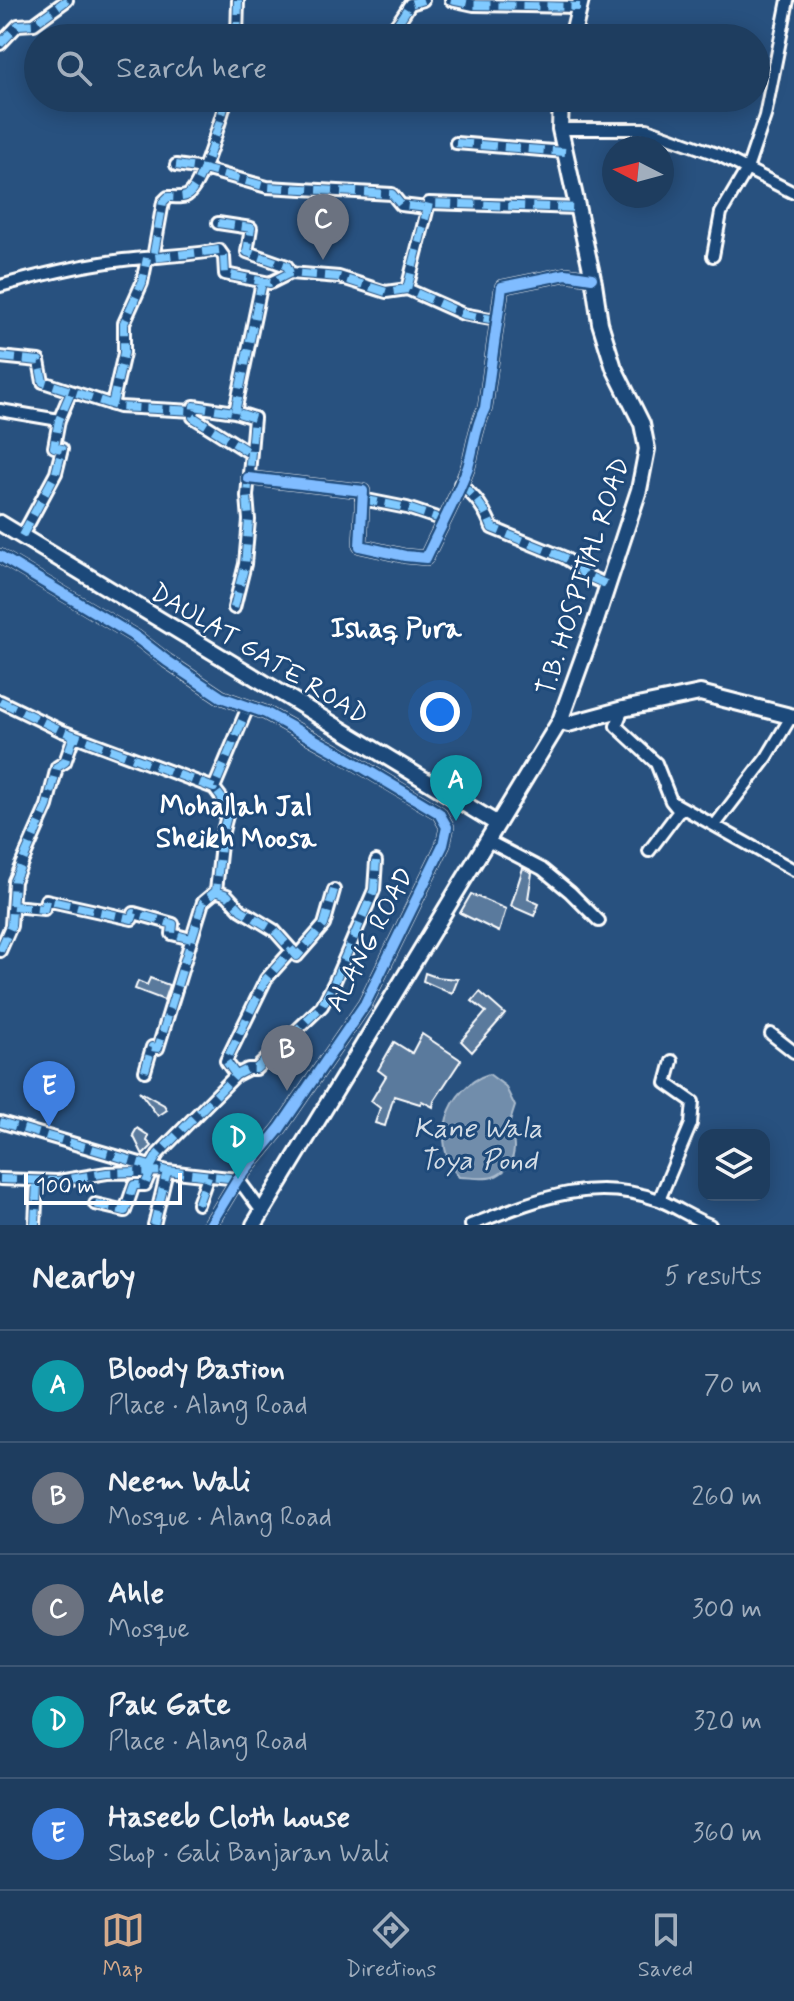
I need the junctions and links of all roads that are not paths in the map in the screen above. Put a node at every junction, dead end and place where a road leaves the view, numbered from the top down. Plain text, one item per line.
1 (67, 0) edge
2 (238, 0) edge
3 (423, 0) edge
4 (451, 0) edge
5 (788, 0) edge
6 (580, 3) edge
7 (34, 24) edge
8 (237, 24) edge
9 (397, 24) edge
10 (575, 24) edge
11 (24, 25) edge
12 (0, 44) edge
13 (770, 91) edge
14 (222, 112) edge
15 (561, 112) edge
16 (766, 112) edge
17 (560, 129) junction
18 (456, 143) dead end
19 (565, 152) junction
20 (176, 165) dead end
21 (204, 169) junction
22 (747, 169) junction
23 (792, 192) edge
24 (427, 208) junction
25 (577, 208) junction
26 (218, 223) dead end
27 (713, 256) dead end
28 (150, 258) junction
29 (290, 273) junction
30 (592, 278) junction
31 (262, 282) junction
32 (0, 286) edge
33 (407, 289) junction
34 (496, 320) junction
35 (0, 357) edge
36 (71, 392) junction
37 (112, 405) junction
38 (0, 410) edge
39 (194, 411) junction
40 (235, 412) junction
41 (59, 420) junction
42 (250, 453) junction
43 (248, 478) junction
44 (460, 484) junction
45 (362, 499) junction
46 (443, 520) junction
47 (0, 523) edge
48 (22, 536) junction
49 (0, 556) edge
50 (608, 585) junction
51 (234, 608) dead end
52 (0, 701) edge
53 (248, 707) junction
54 (623, 709) junction
55 (792, 717) edge
56 (560, 721) junction
57 (74, 736) junction
58 (214, 788) junction
59 (671, 801) junction
60 (496, 823) junction
61 (715, 825) junction
62 (486, 840) junction
63 (649, 851) dead end
64 (376, 861) dead end
65 (794, 870) edge
66 (0, 876) edge
67 (14, 881) junction
68 (334, 890) dead end
69 (216, 891) junction
70 (13, 906) junction
71 (599, 921) dead end
72 (191, 939) junction
73 (1, 945) edge
74 (292, 950) junction
75 (771, 1034) dead end
76 (794, 1052) edge
77 (672, 1061) dead end
78 (145, 1071) dead end
79 (236, 1075) junction
80 (0, 1122) edge
81 (150, 1170) junction
82 (167, 1171) junction
83 (208, 1176) junction
84 (0, 1179) edge
85 (238, 1179) junction
86 (37, 1181) junction
87 (659, 1200) junction
88 (95, 1204) dead end
89 (198, 1204) dead end
90 (259, 1219) edge
91 (35, 1225) edge
92 (154, 1225) edge
93 (210, 1225) edge
94 (276, 1225) edge
95 (471, 1225) edge
96 (710, 1225) edge

1 - 7 street
2 - 8 street
3 - 9 street
4 - 6 street
5 - 13 street
6 - 10 main road
11 - 12 street
14 - 21 street
15 - 17 main road, T.B. HOSPITAL ROAD
16 - 22 street
17 - 19 main road, T.B. HOSPITAL ROAD
17 - 22 street
18 - 19 street
19 - 25 main road, T.B. HOSPITAL ROAD
20 - 21 street
21 - 24 street
21 - 28 street
22 - 23 street
22 - 27 street
24 - 25 street
24 - 33 street
25 - 30 main road, T.B. HOSPITAL ROAD
26 - 29 street
28 - 31 street
28 - 32 street
28 - 37 street
29 - 31 street
29 - 33 street
30 - 34 street
30 - 50 main road, T.B. HOSPITAL ROAD
31 - 40 street
33 - 34 street
34 - 44 street
35 - 36 street
36 - 37 street
36 - 41 street
37 - 39 street
38 - 41 street
39 - 40 street
39 - 42 street
40 - 42 street
41 - 48 street
42 - 43 street
43 - 45 street
43 - 51 street
44 - 46 street
44 - 50 street
45 - 46 street
45 - 46 street
47 - 48 main road, DAULAT GATE ROAD
48 - 60 main road, DAULAT GATE ROAD
49 - 53 street
50 - 56 main road, T.B. HOSPITAL ROAD
52 - 57 street
53 - 58 street
53 - 85 street, ALANG ROAD
54 - 55 main road
54 - 56 main road
54 - 59 street
55 - 61 street
56 - 60 main road, T.B. HOSPITAL ROAD
57 - 58 street
57 - 67 street
58 - 69 street
59 - 61 street
59 - 63 street
60 - 62 main road, T.B. HOSPITAL ROAD
61 - 65 street
62 - 71 street
62 - 90 main road, T.B. HOSPITAL ROAD
64 - 79 street
66 - 67 street
67 - 70 street
68 - 74 street
69 - 72 street
69 - 74 street
70 - 72 street
70 - 73 street
72 - 78 street
74 - 79 street
75 - 76 street
77 - 87 street
79 - 81 street
80 - 81 street
81 - 82 street
81 - 86 street
81 - 88 street
82 - 83 street
82 - 92 street
83 - 85 street
83 - 89 street
84 - 86 street
85 - 90 street
85 - 93 street, ALANG ROAD
86 - 91 street
87 - 95 street
87 - 96 street
90 - 94 main road

